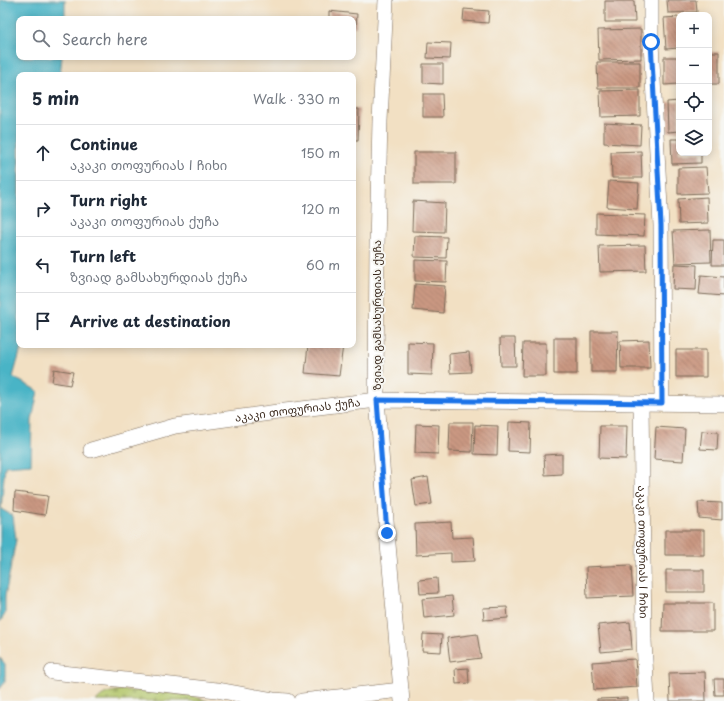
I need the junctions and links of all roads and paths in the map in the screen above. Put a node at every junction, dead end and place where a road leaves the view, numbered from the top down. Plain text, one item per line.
1 (386, 0) edge
2 (651, 0) edge
3 (377, 400) junction
4 (662, 403) junction
5 (641, 404) junction
6 (724, 404) edge
7 (91, 450) dead end
8 (52, 672) dead end
9 (402, 696) edge
10 (288, 701) edge
11 (302, 701) edge
12 (647, 701) edge

1 - 3 street, ზვიად გამსახურდიას ქუჩა
2 - 4 street
3 - 5 street, აკაკი თოფურიას ქუჩა
3 - 7 street, აკაკი თოფურიას ქუჩა
3 - 9 street, ზვიად გამსახურდიას ქუჩა
4 - 5 street, აკაკი თოფურიას ქუჩა
4 - 6 street, აკაკი თოფურიას ქუჩა
5 - 12 street, აკაკი თოფურიას I ჩიხი
8 - 10 street
9 - 11 street

